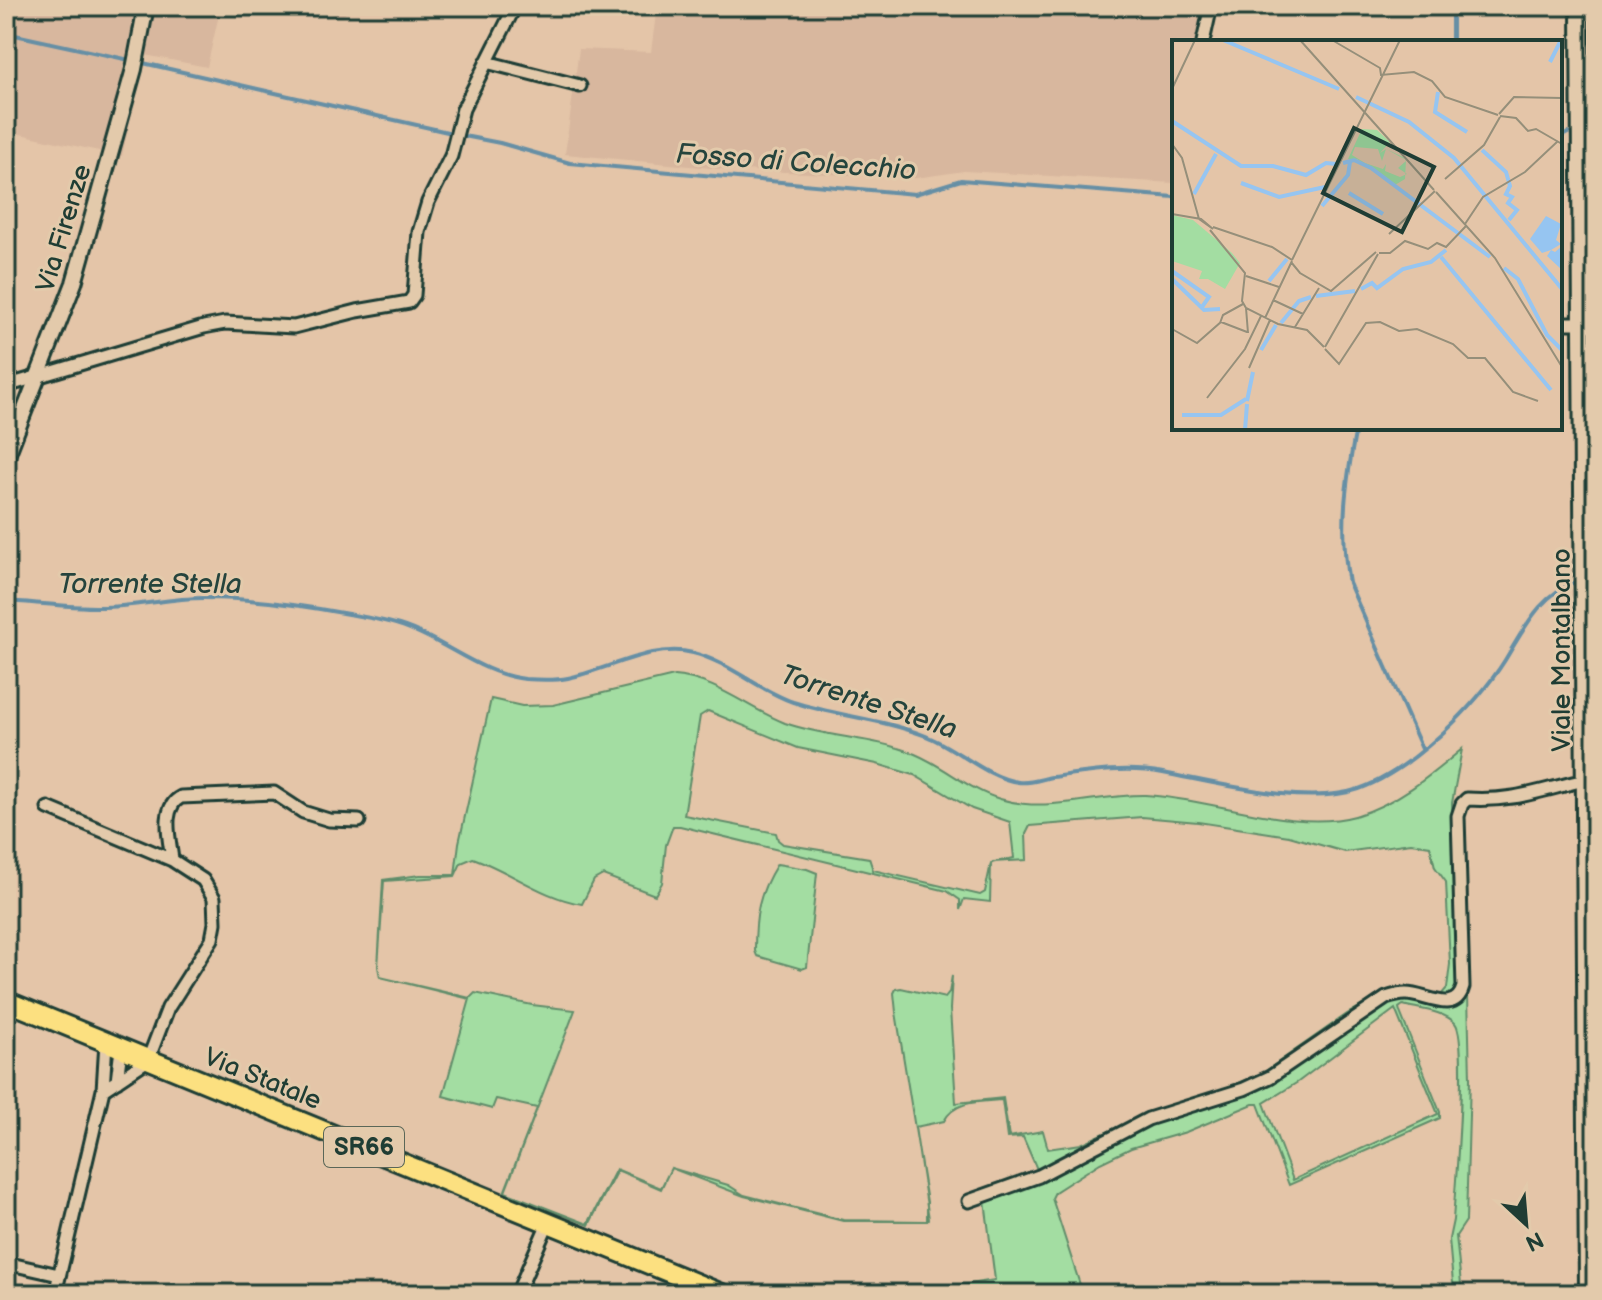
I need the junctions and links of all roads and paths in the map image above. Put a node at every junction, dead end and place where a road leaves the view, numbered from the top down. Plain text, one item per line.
1 (146, 6) edge
2 (515, 6) edge
3 (1211, 6) edge
4 (1580, 6) edge
5 (1203, 40) edge
6 (486, 62) junction
7 (580, 86) dead end
8 (1588, 235) edge
9 (1562, 323) edge
10 (1581, 323) junction
11 (38, 378) junction
12 (6, 386) edge
13 (6, 458) edge
14 (1589, 774) edge
15 (48, 808) dead end
16 (359, 821) dead end
17 (172, 860) junction
18 (6, 1001) edge
19 (113, 1046) junction
20 (148, 1060) junction
21 (117, 1081) junction
22 (103, 1090) junction
23 (969, 1201) dead end
24 (548, 1223) junction
25 (1592, 1230) edge
26 (6, 1263) edge
27 (59, 1275) junction
28 (55, 1294) edge
29 (517, 1294) edge
30 (722, 1294) edge
31 (1588, 1294) edge

1 - 11 street, Via Firenze
2 - 6 street
3 - 5 street
4 - 8 main road, Viale Montalbano
6 - 7 street
6 - 11 street
8 - 10 main road, Viale Montalbano
9 - 10 street
10 - 14 main road, Viale Montalbano
11 - 12 street
11 - 13 street, Via Firenze
14 - 23 street
14 - 25 main road, Viale Montalbano
15 - 17 street
16 - 17 street
17 - 20 street
18 - 19 main road, Via Statale / SR66
19 - 20 main road, Via Statale / SR66
19 - 21 street
19 - 22 street
20 - 21 street
20 - 24 main road, Via Statale / SR66
21 - 22 street
22 - 27 street
24 - 29 street
24 - 30 main road, Via Statale / SR66
25 - 31 main road, Viale Montalbano
26 - 27 street
27 - 28 street

